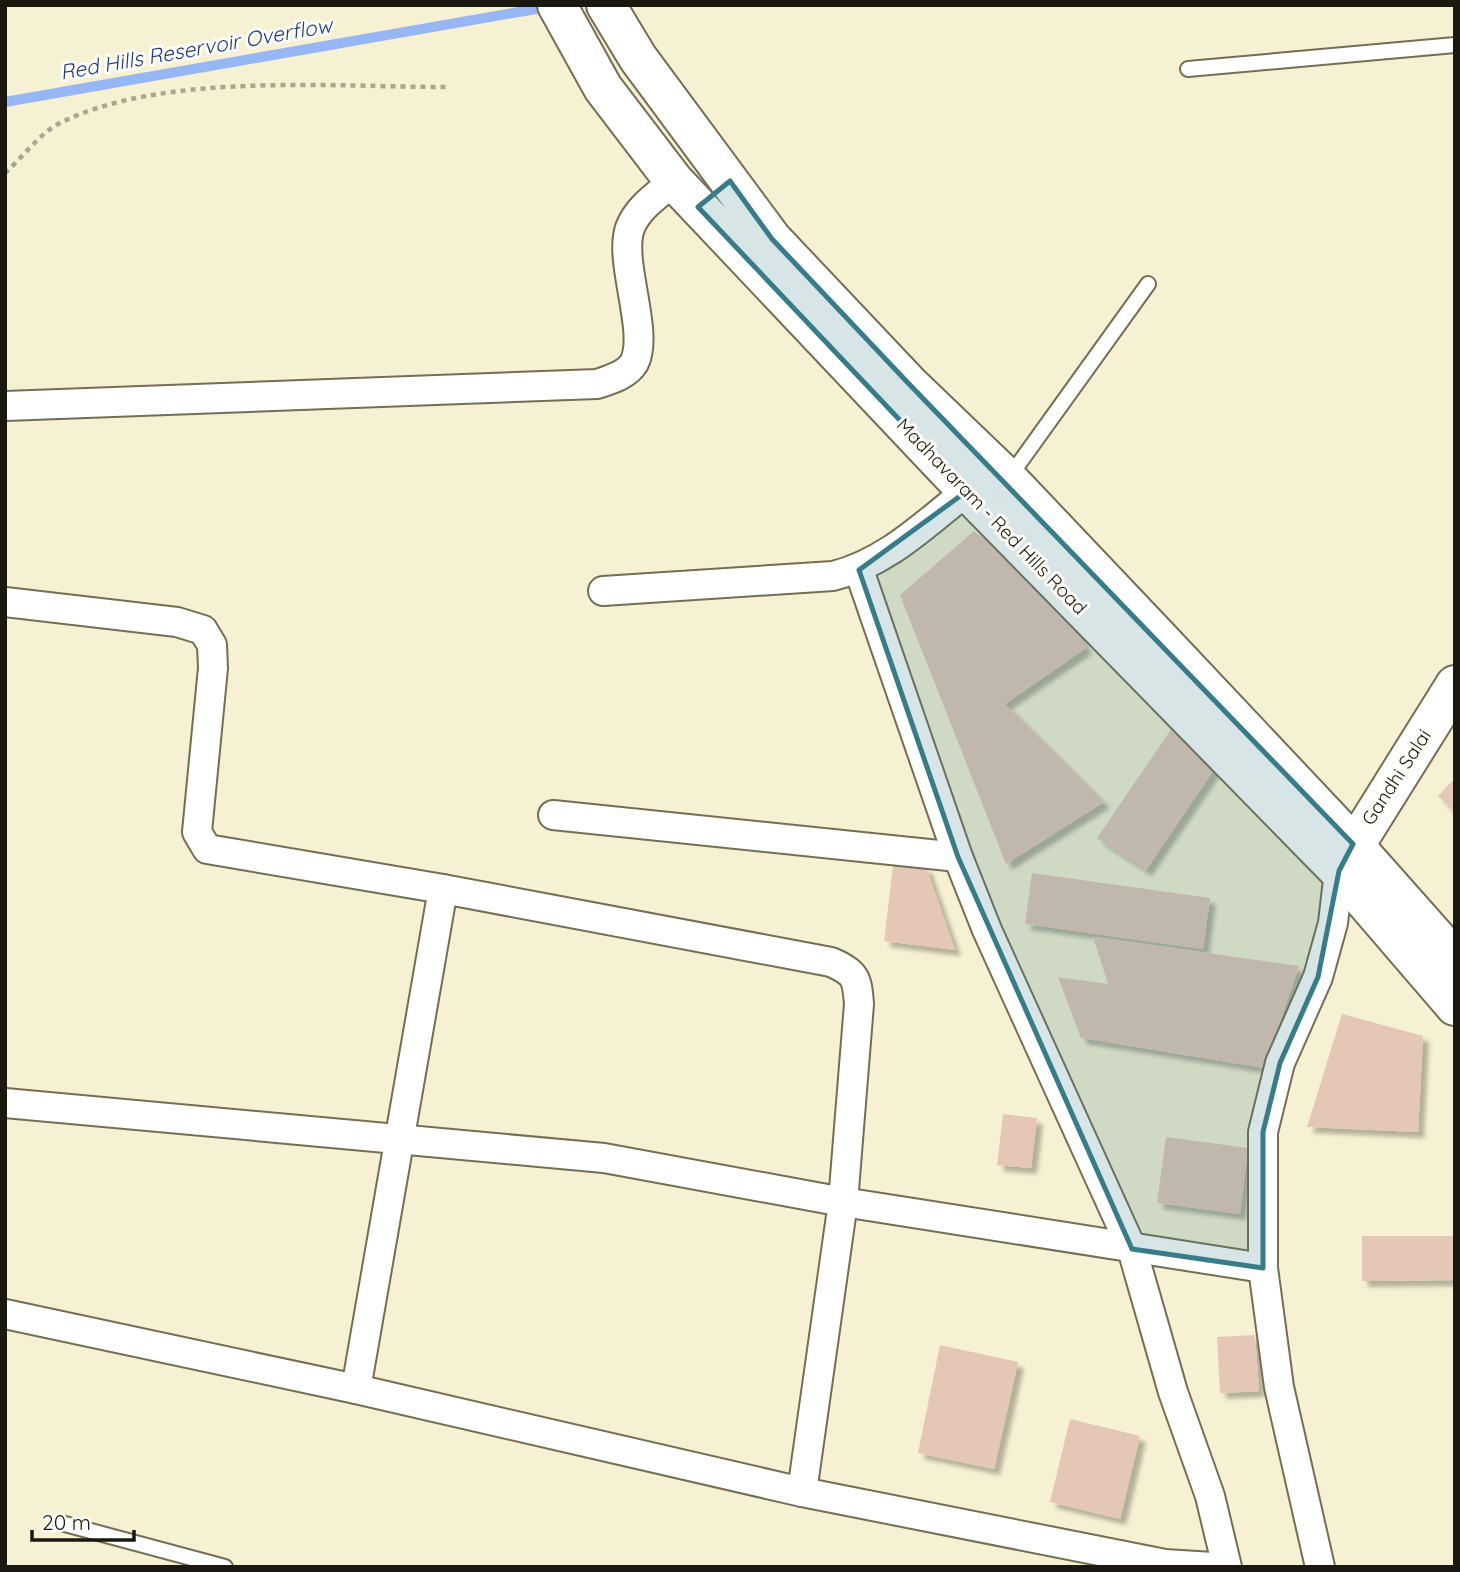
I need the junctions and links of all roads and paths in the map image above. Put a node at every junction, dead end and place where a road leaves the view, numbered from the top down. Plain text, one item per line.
1 (557, 5) edge
2 (606, 5) edge
3 (1455, 45) edge
4 (1188, 69) dead end
5 (446, 88) dead end
6 (5, 173) edge
7 (730, 181) junction
8 (686, 194) junction
9 (1148, 284) dead end
10 (5, 406) edge
11 (1008, 479) junction
12 (967, 491) junction
13 (859, 570) junction
14 (603, 591) dead end
15 (5, 602) edge
16 (1455, 685) edge
17 (553, 815) dead end
18 (958, 857) junction
19 (1346, 857) junction
20 (443, 889) junction
21 (1455, 959) edge
22 (1455, 1006) edge
23 (5, 1103) edge
24 (400, 1140) junction
25 (843, 1202) junction
26 (1132, 1249) junction
27 (1263, 1268) junction
28 (5, 1314) edge
29 (356, 1390) junction
30 (802, 1492) junction
31 (61, 1523) dead end
32 (225, 1567) edge
33 (1213, 1567) edge
34 (1227, 1567) edge
35 (1320, 1567) edge

1 - 8 main road, Madhavaram - Red Hills Road
2 - 7 main road, Madhavaram - Red Hills Road
3 - 4 lane
5 - 6 path
7 - 8 street
7 - 11 main road, Madhavaram - Red Hills Road
8 - 10 street
8 - 12 main road, Madhavaram - Red Hills Road
9 - 11 lane
11 - 19 main road, Madhavaram - Red Hills Road
12 - 13 street
12 - 19 main road, Madhavaram - Red Hills Road
13 - 14 street
13 - 18 street
15 - 20 street
16 - 19 main road, Gandhi Salai
17 - 18 street
18 - 26 street
19 - 21 main road, Madhavaram - Red Hills Road
19 - 22 main road, Madhavaram - Red Hills Road
19 - 27 street
20 - 24 street
20 - 25 street
23 - 24 street
24 - 25 street
24 - 29 street
25 - 26 street
25 - 30 street
26 - 27 street
26 - 34 street
27 - 35 street
28 - 29 street
29 - 30 street
30 - 33 street
31 - 32 lane

